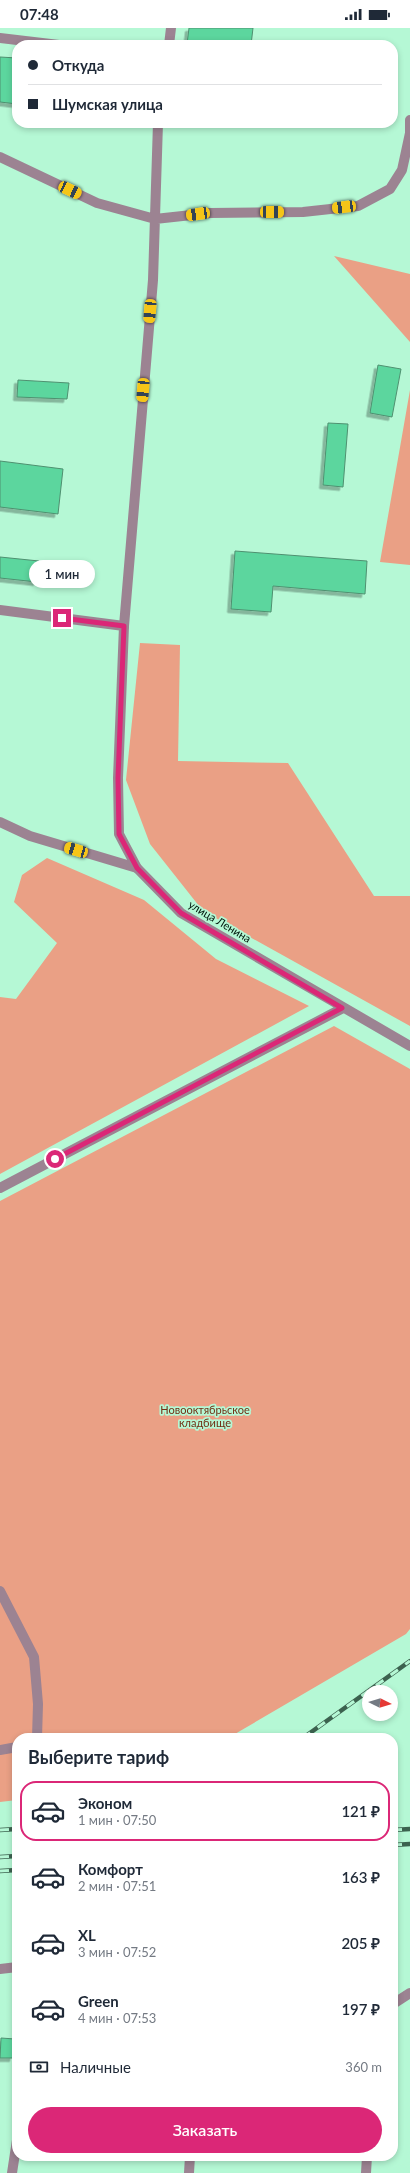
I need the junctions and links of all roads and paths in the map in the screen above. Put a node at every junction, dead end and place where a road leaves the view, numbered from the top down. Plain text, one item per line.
1 (171, 28) edge
2 (0, 38) edge
3 (17, 40) edge
4 (170, 40) edge
5 (410, 120) edge
6 (158, 128) edge
7 (0, 157) edge
8 (155, 220) junction
9 (0, 610) edge
10 (124, 626) junction
11 (0, 822) edge
12 (137, 868) junction
13 (342, 1008) junction
14 (410, 1046) edge
15 (0, 1188) edge
16 (0, 1591) edge
17 (37, 1733) edge
18 (12, 1748) edge
19 (0, 1750) edge
20 (12, 1968) edge
21 (0, 1970) edge
22 (410, 1993) edge
23 (398, 2001) edge
24 (14, 2161) edge
25 (190, 2161) edge
26 (367, 2161) edge
27 (12, 2173) edge
28 (189, 2173) edge
29 (366, 2173) edge

1 - 4 street
2 - 3 street
5 - 8 street
6 - 8 street, улица Ленина
7 - 8 street
8 - 10 street, улица Ленина
9 - 10 street
10 - 12 street, улица Ленина
11 - 12 street
12 - 13 street, улица Ленина
13 - 14 street, улица Ленина
13 - 15 street
16 - 17 street
18 - 19 street
20 - 21 street
22 - 23 street
24 - 27 street
25 - 28 street
26 - 29 street

